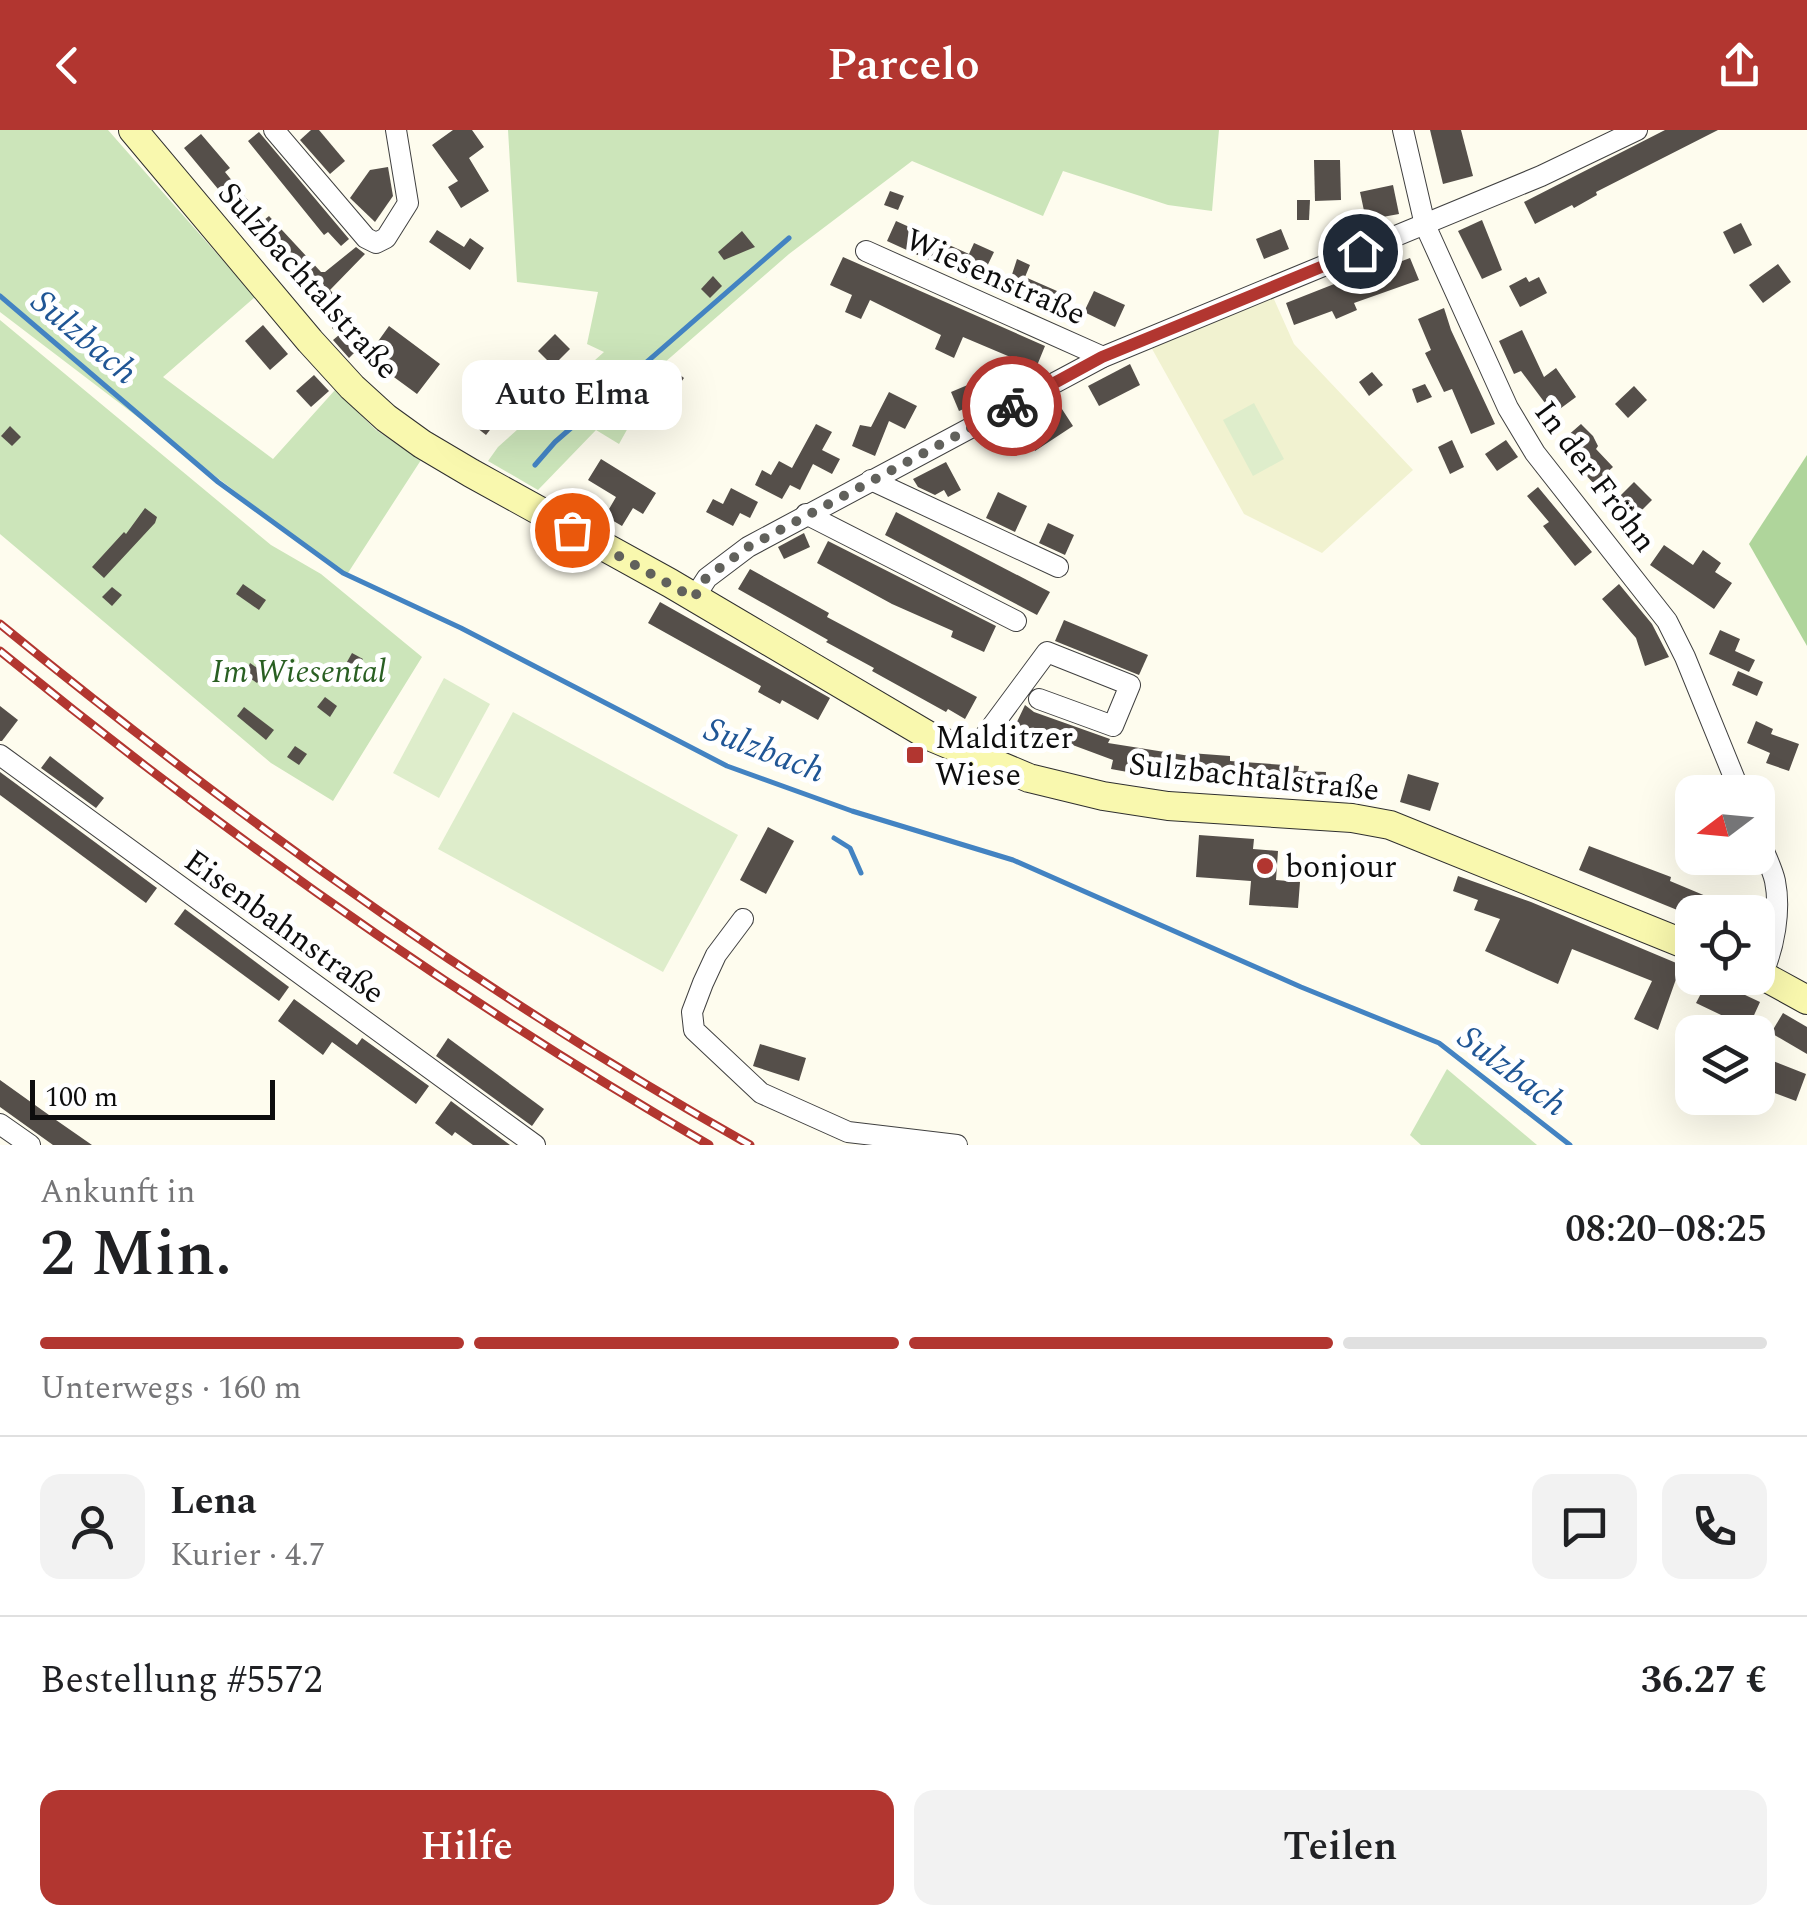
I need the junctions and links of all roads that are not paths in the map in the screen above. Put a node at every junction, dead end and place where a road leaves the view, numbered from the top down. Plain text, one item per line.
1 (133, 130) edge
2 (274, 130) edge
3 (396, 130) edge
4 (1403, 130) edge
5 (1637, 130) edge
6 (1425, 225) junction
7 (866, 250) dead end
8 (1102, 357) junction
9 (871, 480) junction
10 (806, 514) junction
11 (1058, 567) dead end
12 (694, 598) junction
13 (1016, 621) dead end
14 (1039, 699) dead end
15 (0, 755) edge
16 (970, 756) junction
17 (1733, 775) edge
18 (1773, 875) edge
19 (1775, 910) edge
20 (742, 918) dead end
21 (1675, 940) edge
22 (1775, 982) edge
23 (1798, 995) edge
24 (0, 1124) edge
25 (30, 1145) edge
26 (536, 1145) edge
27 (957, 1145) edge

1 - 12 main road, Sulzbachtalstraße
2 - 3 street
4 - 6 street, In der Fröhn
5 - 6 street
6 - 8 street
6 - 17 street, In der Fröhn
7 - 8 street, Wiesenstraße
8 - 9 street
9 - 10 street
9 - 11 street
10 - 12 street
10 - 13 street
12 - 16 main road, Sulzbachtalstraße
14 - 16 street, Sulzbachtalstraße
15 - 26 street, Eisenbahnstraße
16 - 21 main road, Sulzbachtalstraße
18 - 19 street
20 - 27 street
22 - 23 main road
24 - 25 street

